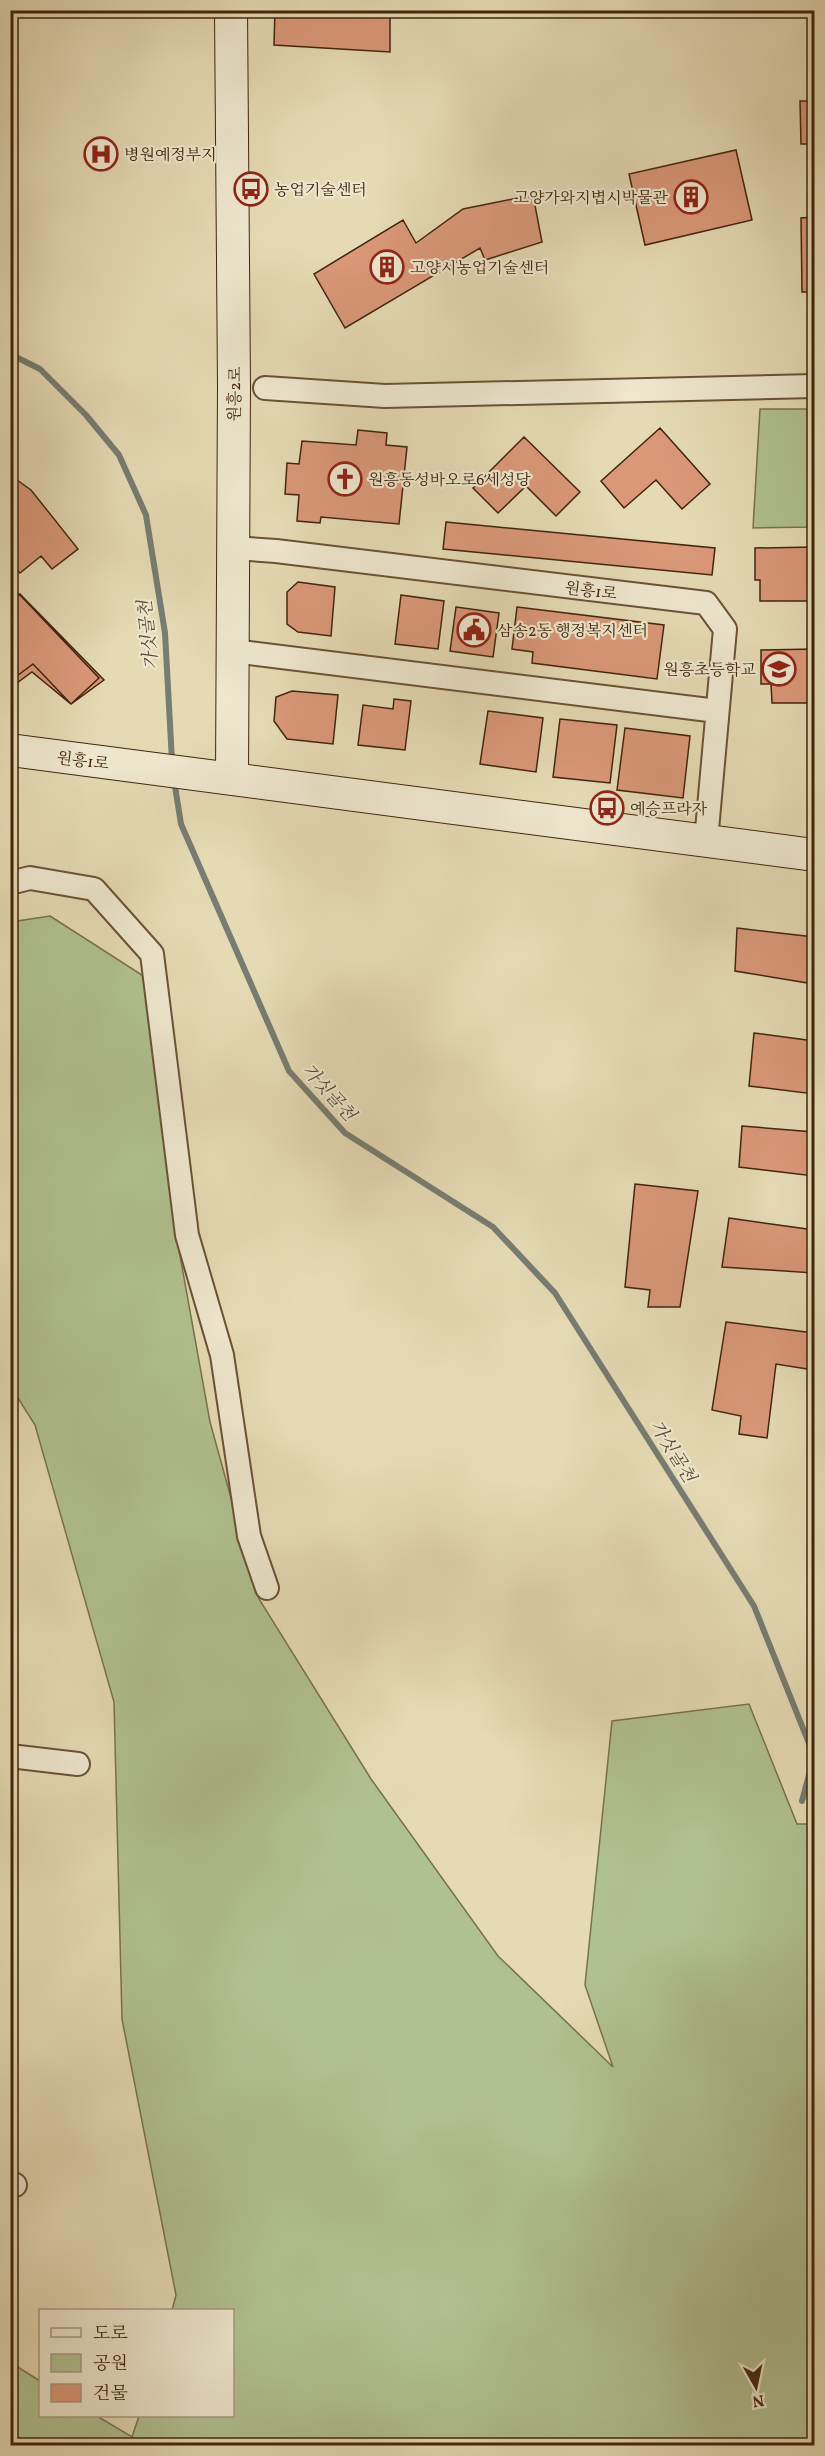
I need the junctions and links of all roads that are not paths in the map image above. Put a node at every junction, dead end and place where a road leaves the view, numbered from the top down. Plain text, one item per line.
1 (231, 10) edge
2 (814, 386) edge
3 (265, 388) dead end
4 (234, 548) junction
5 (233, 651) junction
6 (717, 711) junction
7 (10, 750) edge
8 (232, 778) junction
9 (706, 841) junction
10 (814, 855) edge
11 (10, 883) edge
12 (267, 1588) dead end
13 (10, 1756) edge
14 (78, 1764) dead end

1 - 4 street, 원흥2로
2 - 3 street
4 - 5 street, 원흥2로
4 - 6 street, 원흥1로
5 - 6 street
5 - 8 street, 원흥2로
6 - 9 street, 원흥1로
7 - 8 street, 원흥1로
8 - 9 street
9 - 10 street
11 - 12 street
13 - 14 street

